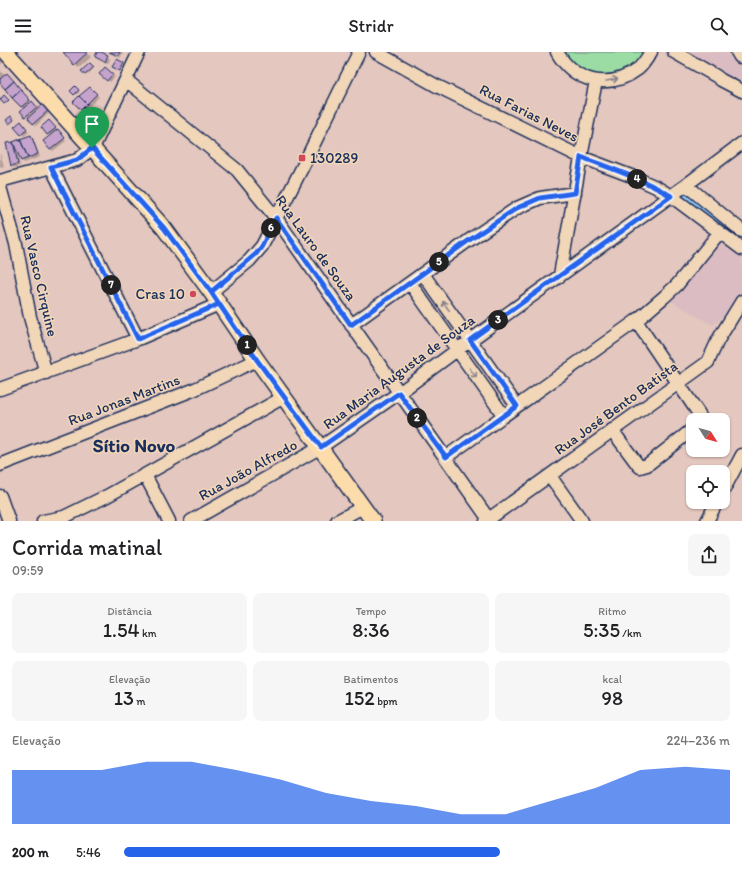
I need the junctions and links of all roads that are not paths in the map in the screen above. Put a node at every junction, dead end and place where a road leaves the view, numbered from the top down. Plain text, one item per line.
1 (6, 52) edge
2 (139, 52) edge
3 (359, 52) edge
4 (376, 52) edge
5 (557, 52) edge
6 (651, 52) edge
7 (674, 52) edge
8 (738, 52) edge
9 (742, 57) edge
10 (126, 80) junction
11 (596, 81) junction
12 (742, 91) edge
13 (742, 143) edge
14 (92, 148) junction
15 (581, 157) junction
16 (51, 167) junction
17 (0, 181) edge
18 (686, 185) junction
19 (0, 187) edge
20 (575, 193) junction
21 (671, 196) junction
22 (276, 218) junction
23 (742, 231) edge
24 (719, 233) junction
25 (742, 249) edge
26 (423, 274) junction
27 (560, 275) junction
28 (410, 284) junction
29 (215, 298) junction
30 (742, 301) edge
31 (636, 321) junction
32 (351, 325) junction
33 (138, 339) junction
34 (470, 340) junction
35 (457, 350) junction
36 (257, 360) junction
37 (46, 373) junction
38 (678, 383) junction
39 (0, 389) edge
40 (399, 393) junction
41 (284, 397) junction
42 (517, 406) junction
43 (698, 413) edge
44 (504, 416) junction
45 (612, 430) junction
46 (686, 434) edge
47 (321, 447) junction
48 (742, 455) edge
49 (446, 457) junction
50 (0, 465) edge
51 (145, 475) junction
52 (550, 476) junction
53 (730, 478) edge
54 (0, 496) edge
55 (363, 507) junction
56 (713, 509) edge
57 (64, 519) edge
58 (488, 520) edge
59 (9, 521) edge
60 (43, 521) edge
61 (168, 521) edge
62 (191, 521) edge
63 (337, 521) edge
64 (373, 521) edge
65 (582, 521) edge
66 (707, 521) edge

1 - 14 main road
2 - 10 street
3 - 22 street
4 - 15 street, Rua Farias Neves
5 - 11 street
11 -> 6 street
7 - 12 street
8 - 9 street
10 - 14 street
10 - 22 street, Rua Lauro de Souza
11 - 15 street
13 - 18 street
14 - 16 street
14 - 29 main road
15 - 20 street
15 - 21 street, Rua Farias Neves
16 - 17 street
16 - 33 street
18 - 21 street
18 - 23 street
19 - 37 street, Rua Vasco Cirquine
20 - 26 street
20 - 27 street
21 - 24 street, Rua Farias Neves
21 - 27 street, Rua Maria Augusta de Souza
22 - 29 street
22 - 32 street, Rua Lauro de Souza
24 - 25 street, Rua Farias Neves
24 - 31 street
26 - 28 street
34 -> 26 street
27 - 34 street, Rua Maria Augusta de Souza
28 - 32 street
28 - 35 street
29 - 33 street
29 - 36 main road
30 - 38 street, Rua José Bento Batista
31 - 38 street
31 - 42 street
32 - 40 street, Rua Lauro de Souza
33 - 37 street
34 - 35 street, Rua Maria Augusta de Souza
34 - 42 street
35 - 40 street, Rua Maria Augusta de Souza
35 -> 44 street
36 - 41 main road
36 - 50 street, Rua Jonas Martins
37 - 39 street
38 - 43 street
38 - 45 street, Rua José Bento Batista
40 - 47 street, Rua Maria Augusta de Souza
40 - 49 street, Rua Lauro de Souza
41 - 47 main road
41 - 51 street
42 - 44 street
44 - 49 street
45 - 46 street
45 - 52 street, Rua José Bento Batista
47 - 55 main road
47 - 62 street, Rua João Alfredo
48 - 53 street
49 - 58 street, Rua Lauro de Souza
51 - 57 street
51 - 61 street
52 - 58 street, Rua José Bento Batista
52 - 65 street
54 - 59 street
55 - 63 street
55 - 64 main road
56 - 66 street
57 - 60 street

